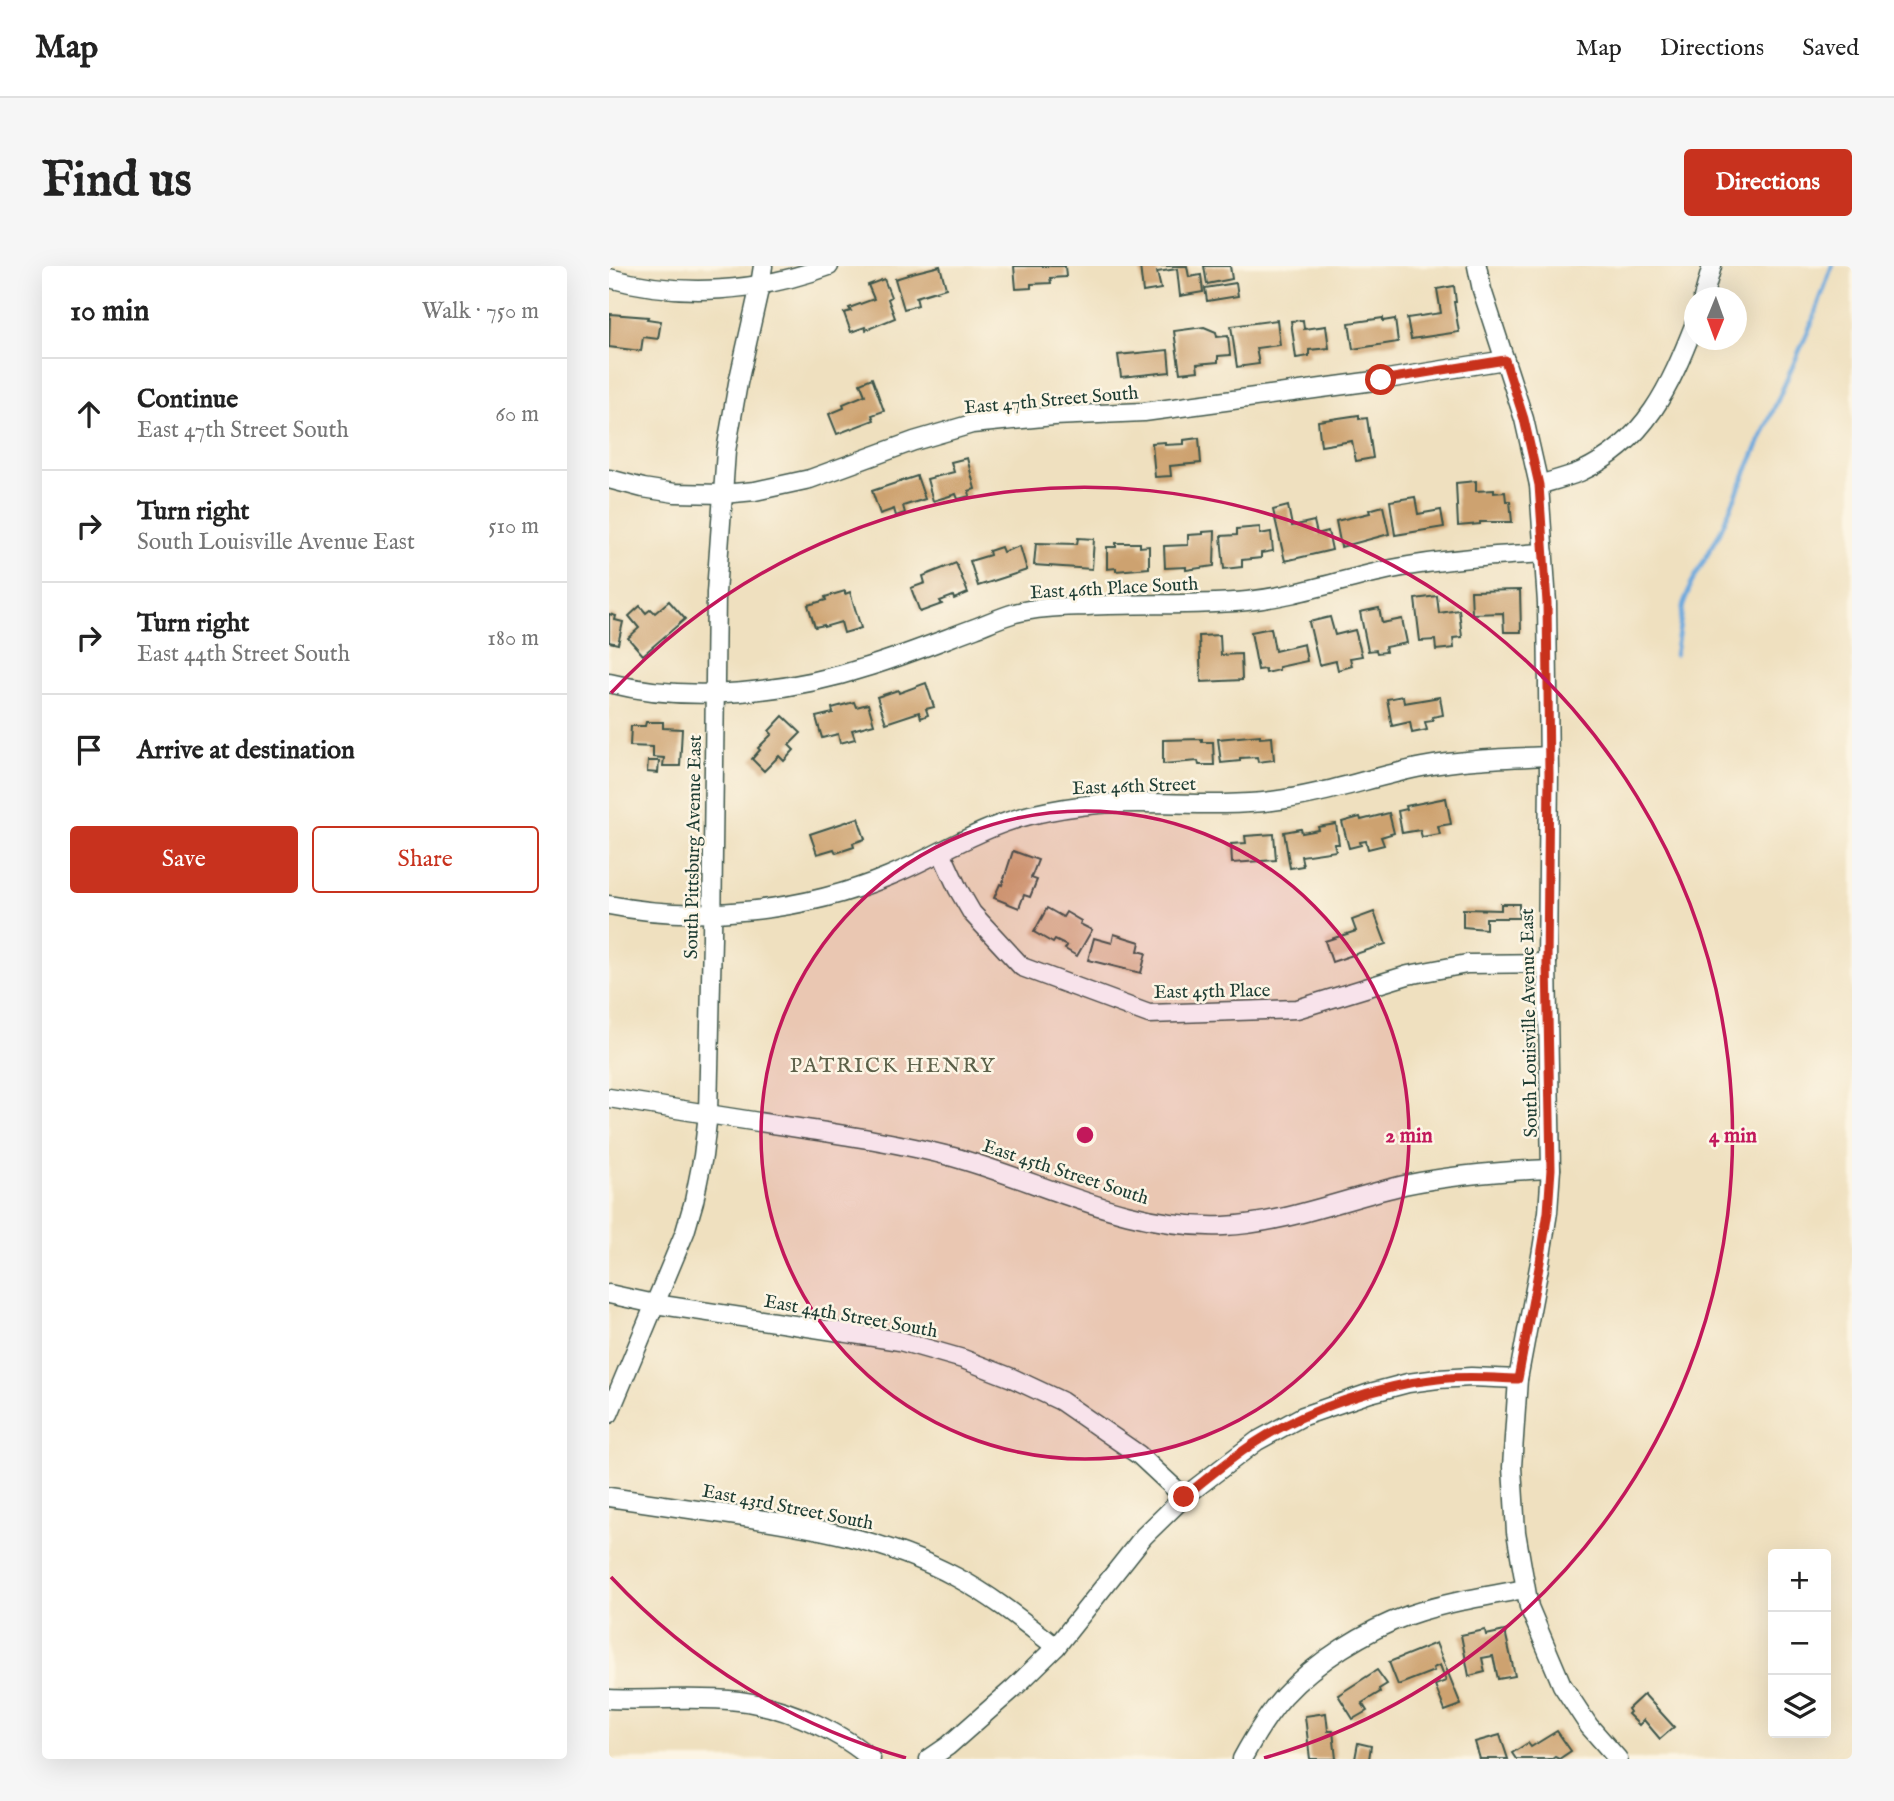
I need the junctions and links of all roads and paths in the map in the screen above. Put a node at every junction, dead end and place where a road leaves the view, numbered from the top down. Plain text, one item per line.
1 (763, 266) edge
2 (829, 266) edge
3 (1477, 266) edge
4 (1712, 266) edge
5 (609, 278) edge
6 (760, 285) junction
7 (1706, 287) edge
8 (1684, 350) edge
9 (1505, 360) junction
10 (609, 479) edge
11 (1539, 485) junction
12 (723, 494) junction
13 (1544, 553) junction
14 (609, 683) edge
15 (715, 694) junction
16 (1548, 757) junction
17 (940, 852) junction
18 (609, 905) edge
19 (712, 912) junction
20 (1547, 963) junction
21 (609, 1098) edge
22 (708, 1114) junction
23 (1551, 1169) junction
24 (609, 1294) edge
25 (655, 1304) junction
26 (1518, 1379) junction
27 (609, 1414) edge
28 (609, 1497) edge
29 (1184, 1497) junction
30 (1525, 1589) junction
31 (1056, 1647) junction
32 (609, 1699) edge
33 (871, 1759) edge
34 (929, 1759) edge
35 (1242, 1759) edge
36 (1618, 1759) edge

1 - 6 street, South Pittsburg Avenue East
2 - 6 street
3 - 9 street, South Louisville Avenue East
4 - 7 street
5 - 6 street
6 - 12 street, South Pittsburg Avenue East
8 - 11 street
9 - 11 street, South Louisville Avenue East
9 - 12 street, East 47th Street South
10 - 12 street, East 47th Street South
11 - 13 street, South Louisville Avenue East
12 - 15 street, South Pittsburg Avenue East
13 - 15 street, East 46th Place South
13 - 16 street, South Louisville Avenue East
14 - 15 street, East 46th Place South
15 - 19 street, South Pittsburg Avenue East
16 - 17 street, East 46th Street
16 - 20 street, South Louisville Avenue East
17 - 19 street, East 46th Street
17 - 20 street, East 45th Place
18 - 19 street, East 46th Street
19 - 22 street, South Pittsburg Avenue East
20 - 23 street, South Louisville Avenue East
21 - 22 street, East 45th Street South
22 - 23 street, East 45th Street South
22 - 25 street, South Pittsburg Avenue East
23 - 26 street, South Louisville Avenue East
24 - 25 street, East 44th Street South
25 - 27 street, South Pittsburg Avenue East
25 - 29 street, East 44th Street South
26 - 29 street
26 - 30 street, South Louisville Avenue East
28 - 31 street, East 43rd Street South
29 - 31 street
30 - 35 street
30 - 36 street, South Louisville Avenue East
31 - 34 street
32 - 33 street

